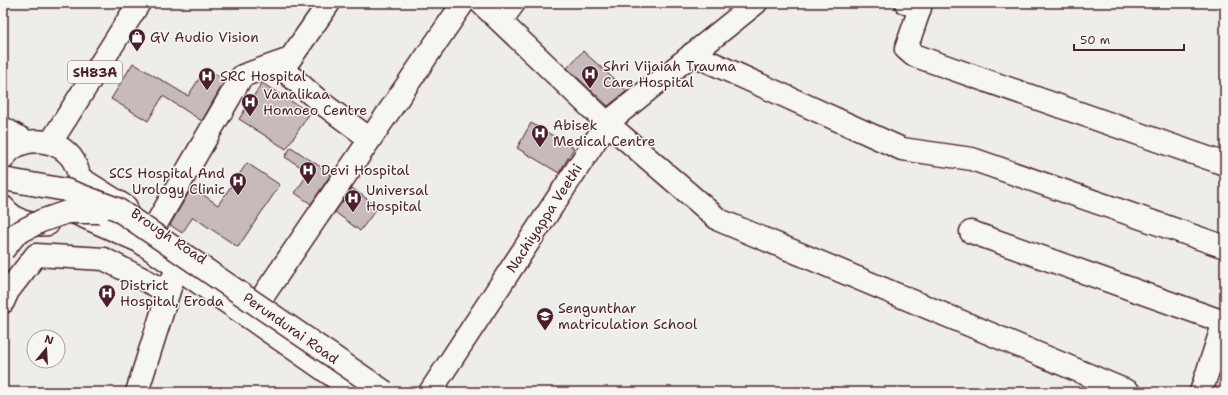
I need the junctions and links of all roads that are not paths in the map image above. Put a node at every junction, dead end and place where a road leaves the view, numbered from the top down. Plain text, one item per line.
1 (139, 3) edge
2 (329, 3) edge
3 (463, 3) edge
4 (481, 3) edge
5 (514, 3) edge
6 (756, 3) edge
7 (906, 3) edge
8 (501, 21) junction
9 (692, 54) junction
10 (277, 64) junction
11 (607, 123) junction
12 (3, 128) edge
13 (370, 139) junction
14 (27, 142) junction
15 (51, 142) junction
16 (3, 159) edge
17 (1225, 164) edge
18 (80, 178) junction
19 (3, 179) edge
20 (3, 188) edge
21 (70, 211) junction
22 (99, 212) junction
23 (5, 215) edge
24 (154, 226) junction
25 (970, 232) dead end
26 (1225, 247) edge
27 (3, 250) edge
28 (176, 267) junction
29 (168, 292) junction
30 (261, 299) junction
31 (3, 302) edge
32 (1224, 321) edge
33 (138, 392) edge
34 (356, 392) edge
35 (367, 392) edge
36 (385, 392) edge
37 (396, 392) edge
38 (430, 392) edge
39 (1129, 392) edge
40 (1201, 392) edge

1 - 15 street, SH83A
2 - 10 street
3 - 13 street
4 - 8 street
5 - 8 street
6 - 9 street, Nachiyappa Veethi
7 - 17 street
8 - 11 street
9 - 11 street, Nachiyappa Veethi
9 - 26 street
10 - 13 street
10 - 24 street
11 - 38 street, Nachiyappa Veethi
11 - 39 street
12 - 14 street
13 - 30 street
14 - 15 street
14 - 16 street
15 - 18 street
18 - 21 street
18 - 24 street, Brough Road
19 - 36 street, Perundurai Road, bridge
20 - 22 street, Perundurai Road
21 - 23 street
21 - 28 street, Brough Road
22 - 27 street, bridge
22 - 35 street, Perundurai Road
24 - 30 street, Brough Road
25 - 32 street
28 - 29 street
28 - 34 street, Brough Road
29 - 31 street
29 - 33 street
30 - 37 street, Brough Road
32 - 40 street

